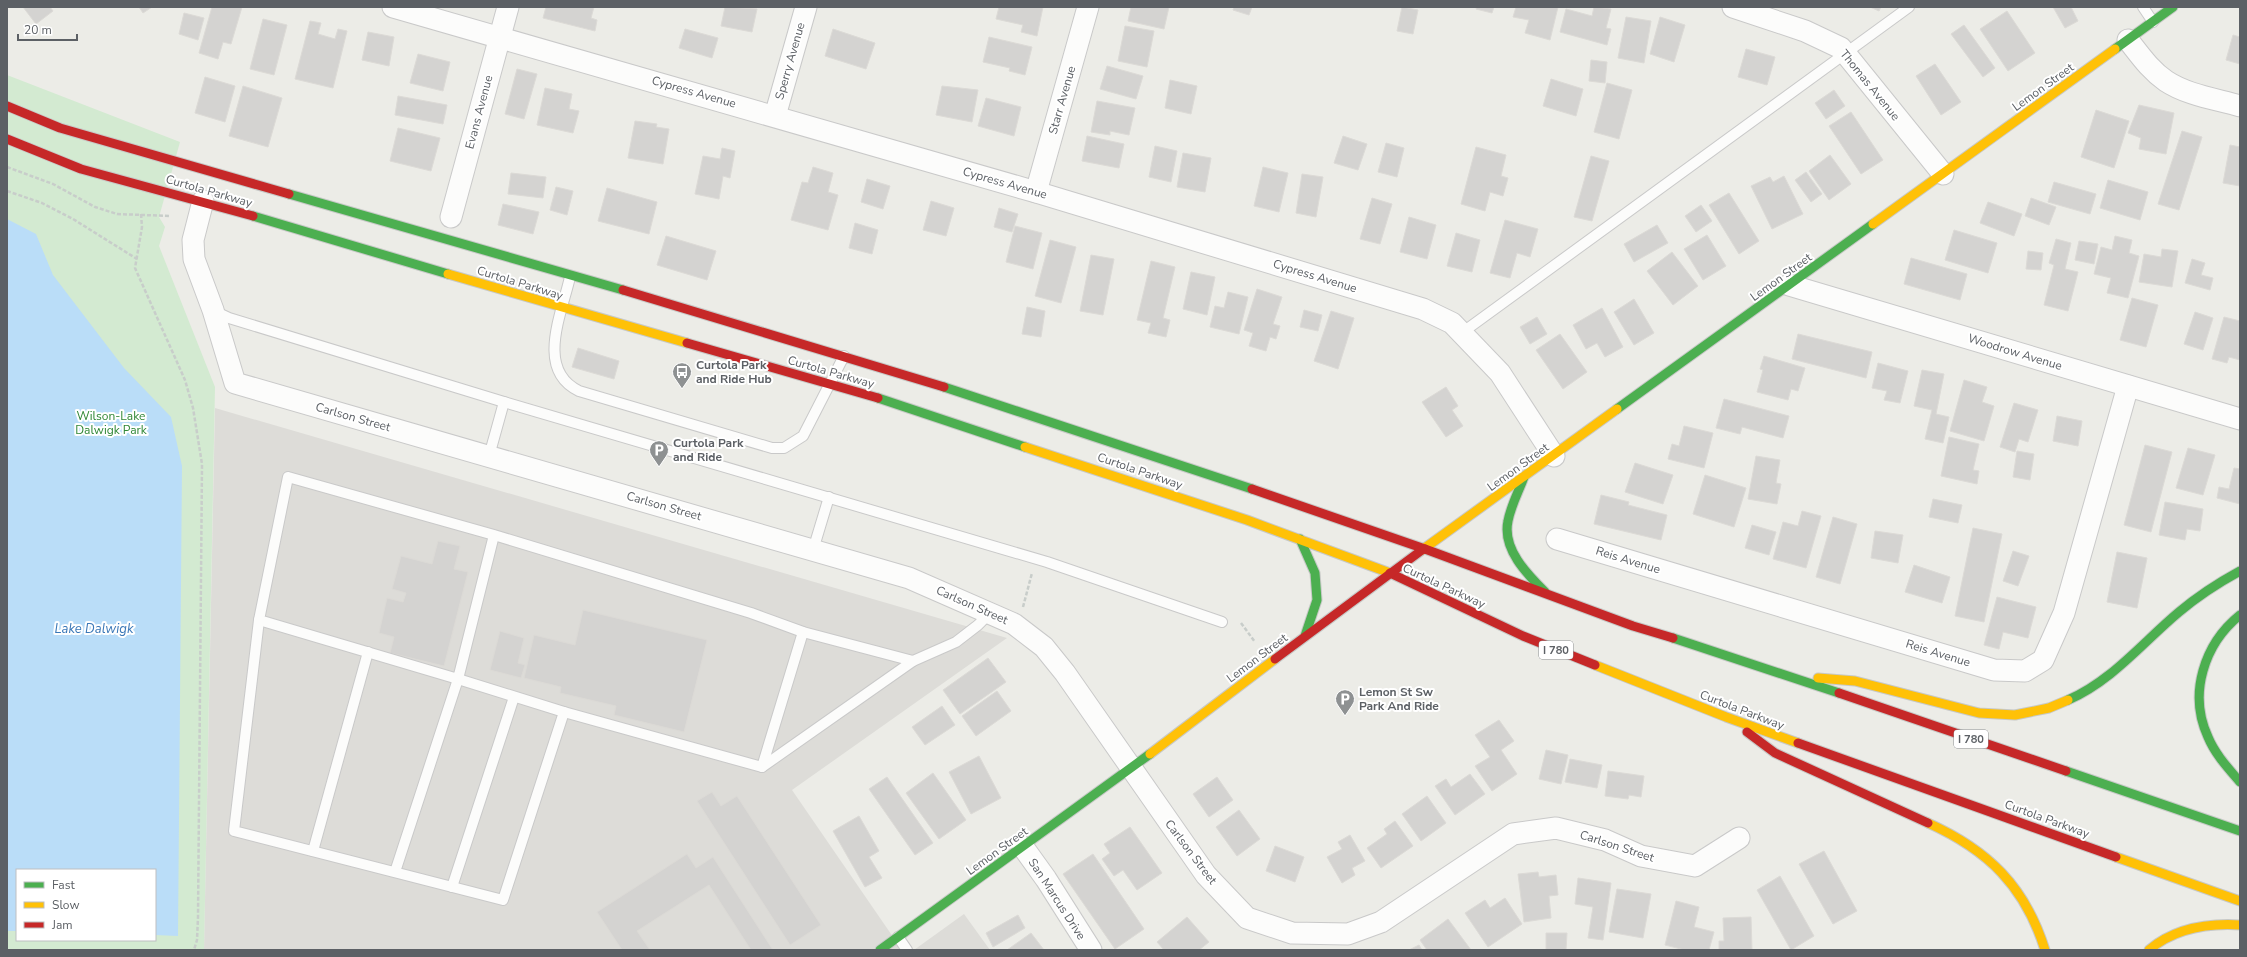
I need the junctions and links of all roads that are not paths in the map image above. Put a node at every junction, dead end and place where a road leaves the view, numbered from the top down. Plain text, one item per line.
1 (393, 7) edge
2 (508, 7) edge
3 (806, 7) edge
4 (1088, 7) edge
5 (1733, 7) edge
6 (1909, 7) edge
7 (2143, 7) edge
8 (2173, 7) edge
9 (2153, 22) junction
10 (500, 36) junction
11 (2128, 40) junction
12 (1846, 54) junction
13 (7, 106) edge
14 (2240, 106) edge
15 (775, 116) junction
16 (7, 139) edge
17 (1943, 174) junction
18 (267, 188) junction
19 (240, 190) dead end
20 (1036, 192) junction
21 (207, 198) junction
22 (451, 217) dead end
23 (570, 276) junction
24 (1789, 285) junction
25 (563, 308) junction
26 (213, 310) junction
27 (1463, 332) junction
28 (844, 356) junction
29 (830, 384) junction
30 (2128, 386) junction
31 (504, 402) junction
32 (2240, 419) edge
33 (489, 456) junction
34 (1554, 456) junction
35 (1524, 477) junction
36 (829, 497) junction
37 (494, 535) junction
38 (1300, 539) junction
39 (1557, 539) dead end
40 (1425, 549) junction
41 (813, 550) junction
42 (2240, 571) edge
43 (1390, 573) junction
44 (1548, 595) junction
45 (991, 612) junction
46 (2240, 615) edge
47 (259, 620) junction
48 (1222, 622) dead end
49 (803, 632) junction
50 (1305, 636) junction
51 (368, 652) junction
52 (913, 661) junction
53 (1785, 675) junction
54 (458, 679) junction
55 (514, 697) junction
56 (564, 712) junction
57 (1726, 717) junction
58 (762, 767) junction
59 (1130, 768) junction
60 (2240, 782) edge
61 (2240, 831) edge
62 (1739, 838) dead end
63 (1023, 847) junction
64 (313, 851) junction
65 (395, 872) junction
66 (452, 887) junction
67 (2240, 901) edge
68 (2240, 925) edge
69 (898, 937) junction
70 (880, 950) edge
71 (907, 950) edge
72 (1091, 950) edge
73 (2045, 950) edge
74 (2149, 950) edge

1 - 10 street, Cypress Avenue
2 - 10 street, Evans Avenue
3 - 15 street, Sperry Avenue
4 - 20 street, Starr Avenue
5 - 12 street, Thomas Avenue
6 - 12 lane
7 - 9 lane
8 - 9 main road, Lemon Street
9 - 11 main road, Lemon Street
10 - 15 street, Cypress Avenue
10 - 22 street, Evans Avenue
11 - 14 street
11 - 17 main road, Lemon Street
12 - 17 street, Thomas Avenue
12 - 27 lane
13 - 18 main road, Curtola Parkway
15 - 20 street, Cypress Avenue
16 - 21 main road, Curtola Parkway
17 - 24 main road, Lemon Street
18 - 19 main road
18 - 23 main road, Curtola Parkway
20 - 27 street, Cypress Avenue
21 - 25 main road, Curtola Parkway
21 - 26 street, Carlson Street
23 - 25 lane
23 - 28 main road, Curtola Parkway
24 - 30 street, Woodrow Avenue
24 - 34 main road, Lemon Street
25 - 29 main road, Curtola Parkway
25 - 29 lane
26 - 31 lane
26 - 33 street, Carlson Street
27 - 34 street, Cypress Avenue
28 - 29 lane
28 - 40 main road, Curtola Parkway
29 - 38 main road, Curtola Parkway
30 - 32 street, Woodrow Avenue
30 - 39 street, Reis Avenue
31 - 33 lane
31 - 36 lane
33 - 41 street, Carlson Street
34 - 35 main road, Lemon Street
35 - 40 main road, Lemon Street
35 - 44 main road
36 - 41 lane
36 - 48 lane
37 - 47 lane
37 - 49 lane
37 - 54 lane
38 - 43 main road, Curtola Parkway
38 - 50 main road
40 - 43 main road, Lemon Street
40 - 44 main road, Curtola Parkway / I 780
41 - 45 street, Carlson Street
42 - 53 main road
43 - 50 main road, Lemon Street
43 - 57 main road, Curtola Parkway / I 780
44 - 53 main road, Curtola Parkway / I 780
45 - 52 lane
45 - 59 street, Carlson Street
46 - 60 main road
47 - 51 lane
47 - 64 lane
49 - 52 lane
49 - 58 lane
50 - 59 main road, Lemon Street
51 - 54 lane
51 - 64 lane
52 - 58 lane
53 - 61 main road, Curtola Parkway / I 780
54 - 55 lane
54 - 65 lane
55 - 56 lane
55 - 66 lane
56 - 58 lane
56 - 66 lane
57 - 67 main road, Curtola Parkway / I 780
57 - 73 main road
59 - 62 street, Carlson Street
59 - 63 main road, Lemon Street
63 - 69 main road, Lemon Street
63 - 72 street, San Marcus Drive
64 - 65 lane
65 - 66 lane
68 - 74 main road
69 - 70 main road, Lemon Street
69 - 71 lane

